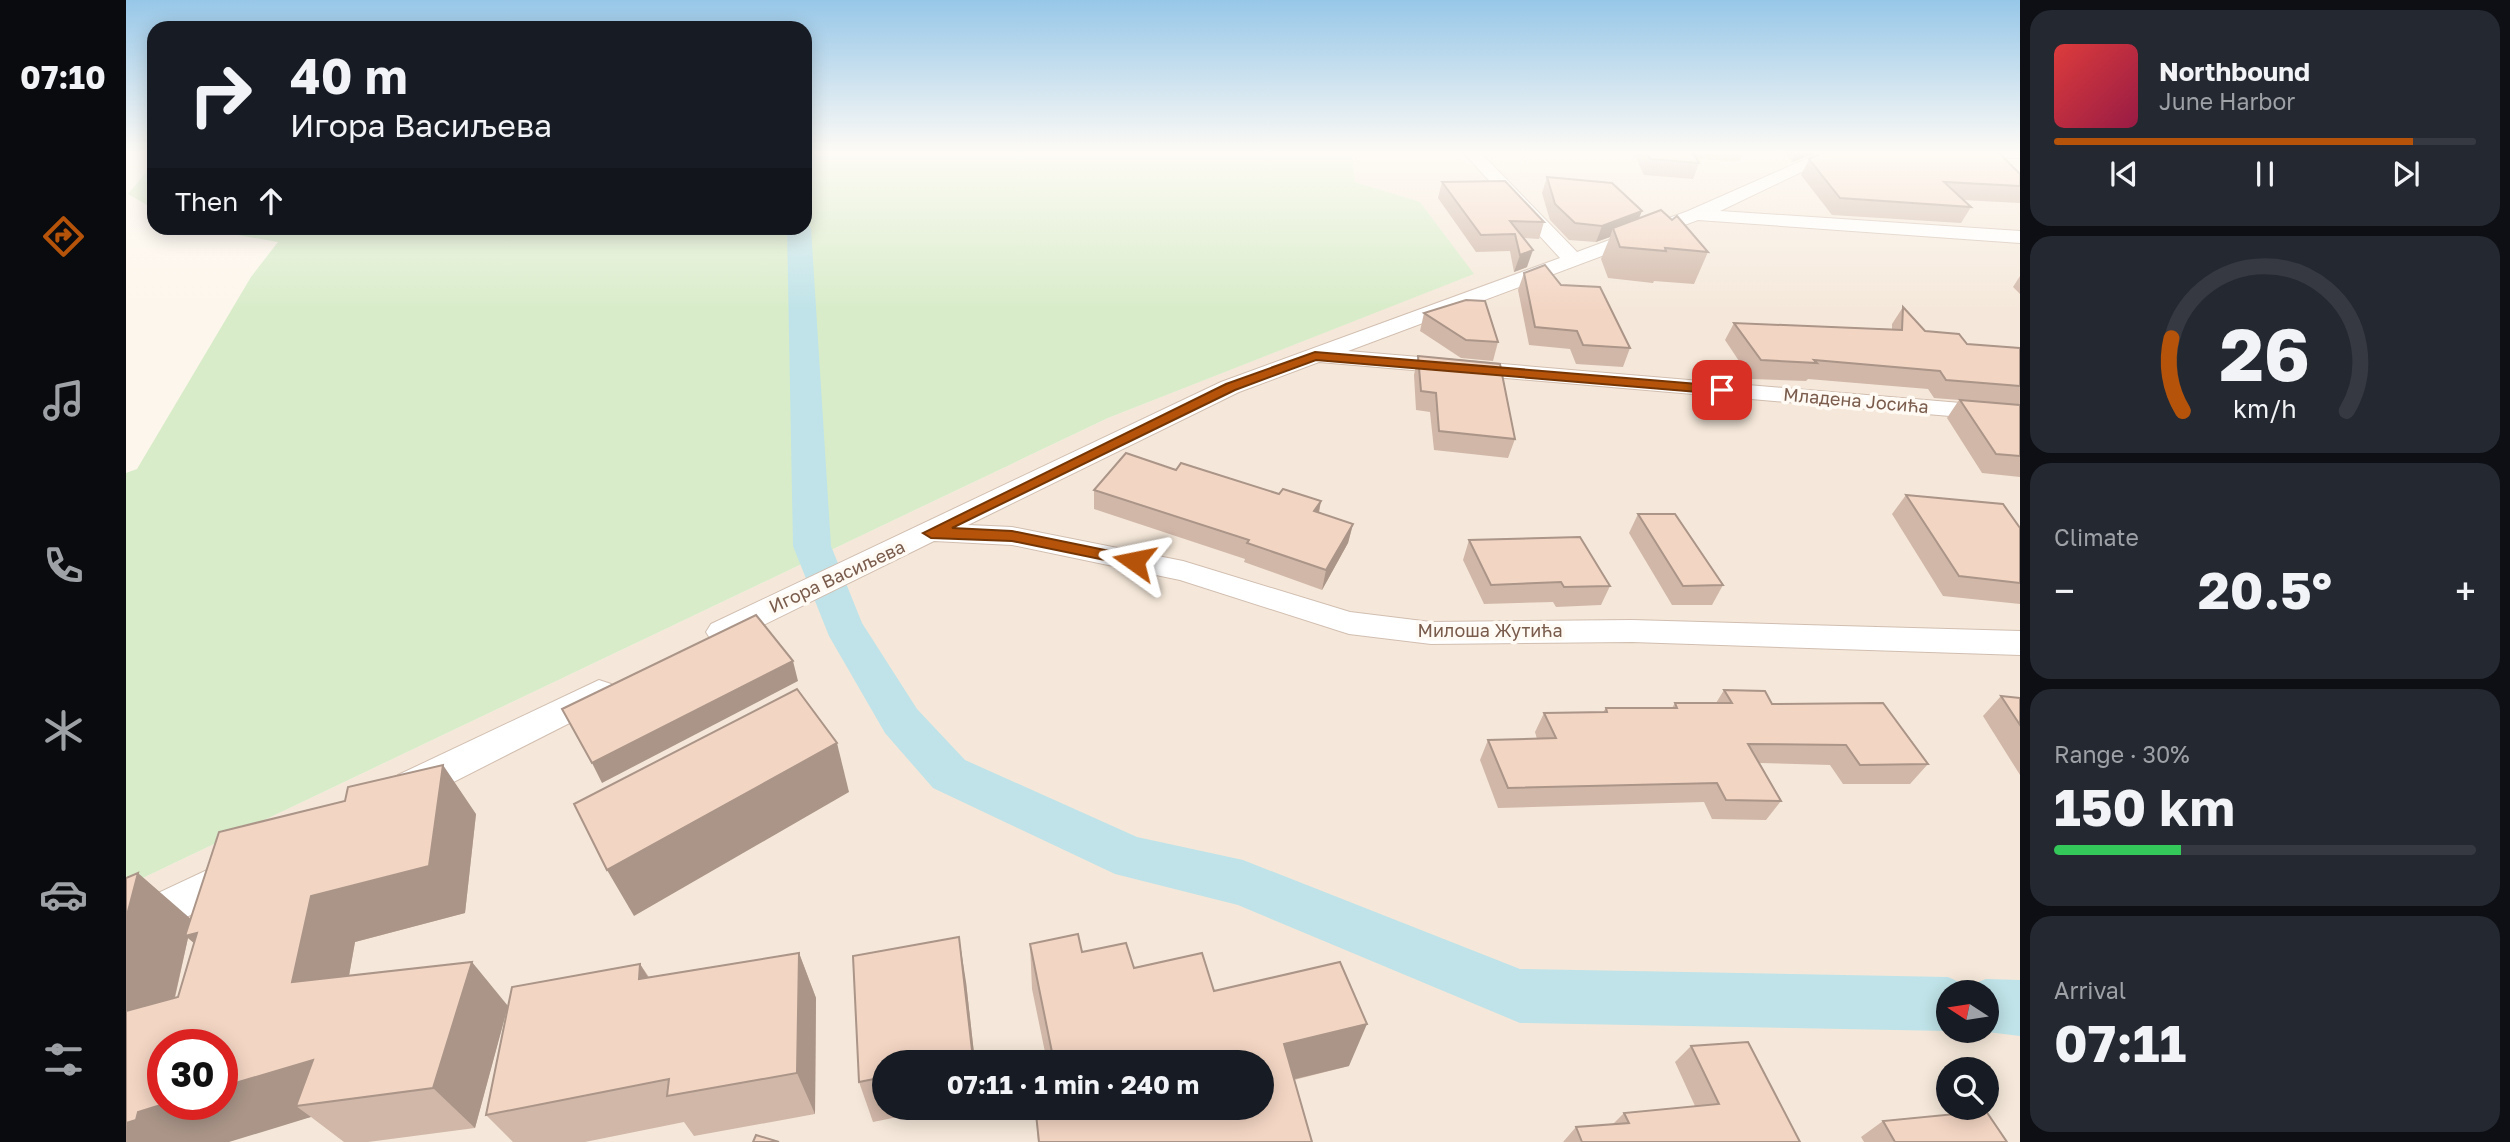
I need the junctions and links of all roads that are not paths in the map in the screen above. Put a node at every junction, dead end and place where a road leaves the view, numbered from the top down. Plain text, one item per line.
1 (1520, 204) edge
2 (1719, 204) edge
3 (1695, 215) junction
4 (2020, 237) edge
5 (1573, 260) junction
6 (1315, 356) junction
7 (2020, 415) edge
8 (931, 533) junction
9 (2020, 643) edge
10 (696, 645) edge
11 (624, 681) edge
12 (376, 803) edge
13 (264, 859) edge
14 (126, 928) edge

1 - 5 street
2 - 3 street, Игора Васиљева
3 - 4 street
3 - 5 street, Игора Васиљева
5 - 6 street, Игора Васиљева
6 - 7 street, Младена Јосића
6 - 8 street, Игора Васиљева
8 - 9 street, Милоша Жутића
8 - 10 street, Игора Васиљева
11 - 12 street
13 - 14 street

